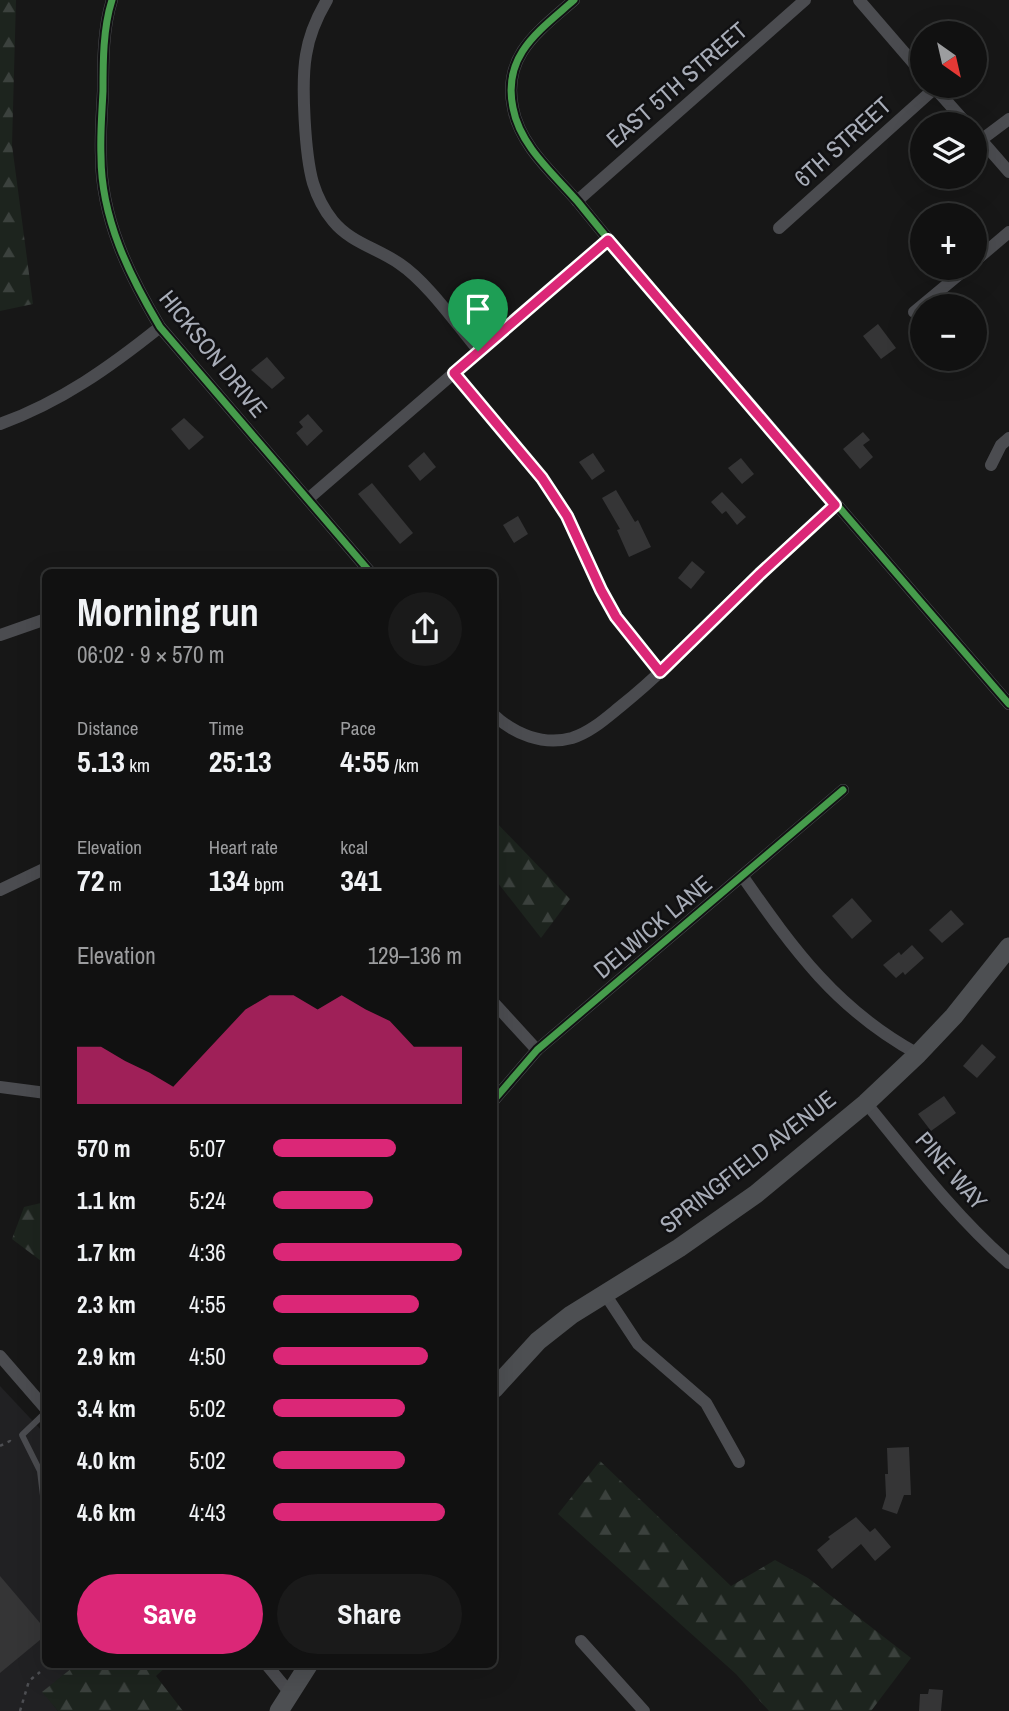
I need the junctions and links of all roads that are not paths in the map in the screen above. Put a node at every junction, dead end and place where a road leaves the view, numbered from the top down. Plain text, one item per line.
1 (112, 0) edge
2 (327, 0) edge
3 (574, 0) edge
4 (805, 0) edge
5 (859, 0) edge
6 (910, 59) edge
7 (922, 98) edge
8 (944, 98) edge
9 (956, 112) edge
10 (1009, 119) edge
11 (987, 132) edge
12 (987, 147) edge
13 (1009, 172) edge
14 (577, 201) junction
15 (779, 228) dead end
16 (1009, 232) edge
17 (608, 240) junction
18 (987, 251) edge
19 (953, 280) edge
20 (936, 294) edge
21 (160, 327) junction
22 (478, 351) junction
23 (454, 373) junction
24 (0, 424) edge
25 (1009, 438) edge
26 (991, 465) dead end
27 (308, 499) junction
28 (835, 505) junction
29 (367, 569) edge
30 (42, 620) edge
31 (0, 635) edge
32 (660, 672) junction
33 (1009, 704) edge
34 (497, 718) edge
35 (843, 790) dead end
36 (42, 870) edge
37 (743, 877) junction
38 (0, 890) edge
39 (1009, 947) edge
40 (497, 1006) edge
41 (537, 1050) junction
42 (918, 1054) junction
43 (0, 1087) edge
44 (42, 1092) edge
45 (497, 1097) edge
46 (866, 1103) junction
47 (1009, 1263) edge
48 (605, 1294) junction
49 (0, 1356) edge
50 (497, 1385) edge
51 (42, 1405) edge
52 (42, 1414) edge
53 (739, 1462) dead end
54 (42, 1488) edge
55 (580, 1641) dead end
56 (269, 1668) edge
57 (306, 1668) edge
58 (290, 1693) junction
59 (279, 1711) edge
60 (644, 1711) edge

1 - 21 street, HICKSON DRIVE
2 - 22 street
3 - 14 street
4 - 14 street, EAST 5TH STREET
5 - 6 street
7 - 15 street, 6TH STREET
8 - 9 street
10 - 11 street
12 - 13 street
14 - 17 street
16 - 18 street
17 - 22 street
17 - 28 street
19 - 20 street
21 - 24 street
21 - 27 street, HICKSON DRIVE
22 - 23 street
23 - 27 street
23 - 32 street
25 - 26 street
27 - 29 street, HICKSON DRIVE
28 - 32 street
28 - 33 street
30 - 31 street
32 - 34 street
35 - 37 street, DELWICK LANE
36 - 38 street
37 - 41 street, DELWICK LANE
37 - 42 street
39 - 42 main road, SPRINGFIELD AVENUE
40 - 41 street
41 - 45 street, DELWICK LANE
42 - 46 main road, SPRINGFIELD AVENUE
43 - 44 street
46 - 47 street, PINE WAY
46 - 48 main road, SPRINGFIELD AVENUE
48 - 50 main road, SPRINGFIELD AVENUE
48 - 53 street
49 - 51 street
52 - 54 lane
55 - 60 street
56 - 58 street
57 - 58 main road
58 - 59 main road

